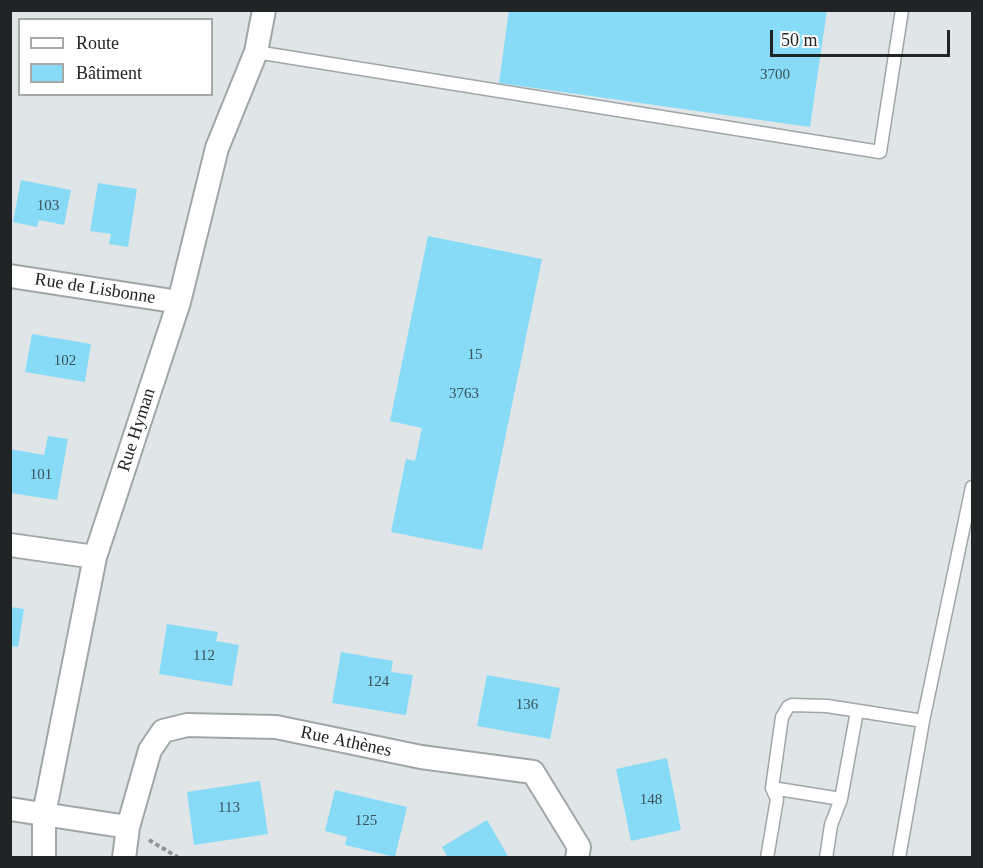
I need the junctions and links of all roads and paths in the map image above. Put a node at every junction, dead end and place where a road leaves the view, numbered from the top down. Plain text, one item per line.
1 (264, 10) edge
2 (902, 10) edge
3 (256, 52) junction
4 (10, 276) edge
5 (179, 302) junction
6 (972, 487) edge
7 (10, 545) edge
8 (95, 557) junction
9 (856, 711) junction
10 (922, 722) junction
11 (772, 788) junction
12 (841, 799) junction
13 (10, 808) edge
14 (44, 814) junction
15 (128, 827) junction
16 (44, 858) edge
17 (124, 858) edge
18 (179, 858) edge
19 (577, 858) edge
20 (767, 858) edge
21 (826, 858) edge
22 (899, 858) edge

1 - 3 street, Rue Hyman
2 - 3 lane
3 - 5 street, Rue Hyman
4 - 5 street, Rue de Lisbonne
5 - 8 street, Rue Hyman
6 - 10 lane
7 - 8 street
8 - 14 street, Rue Hyman
9 - 10 lane
9 - 11 lane
9 - 12 lane
10 - 22 lane
11 - 12 lane
11 - 20 lane
12 - 21 lane
13 - 14 street
14 - 15 street
14 - 16 street, Rue Hyman
15 - 17 street, Rue Athènes
15 - 18 path
15 - 19 street, Rue Athènes

